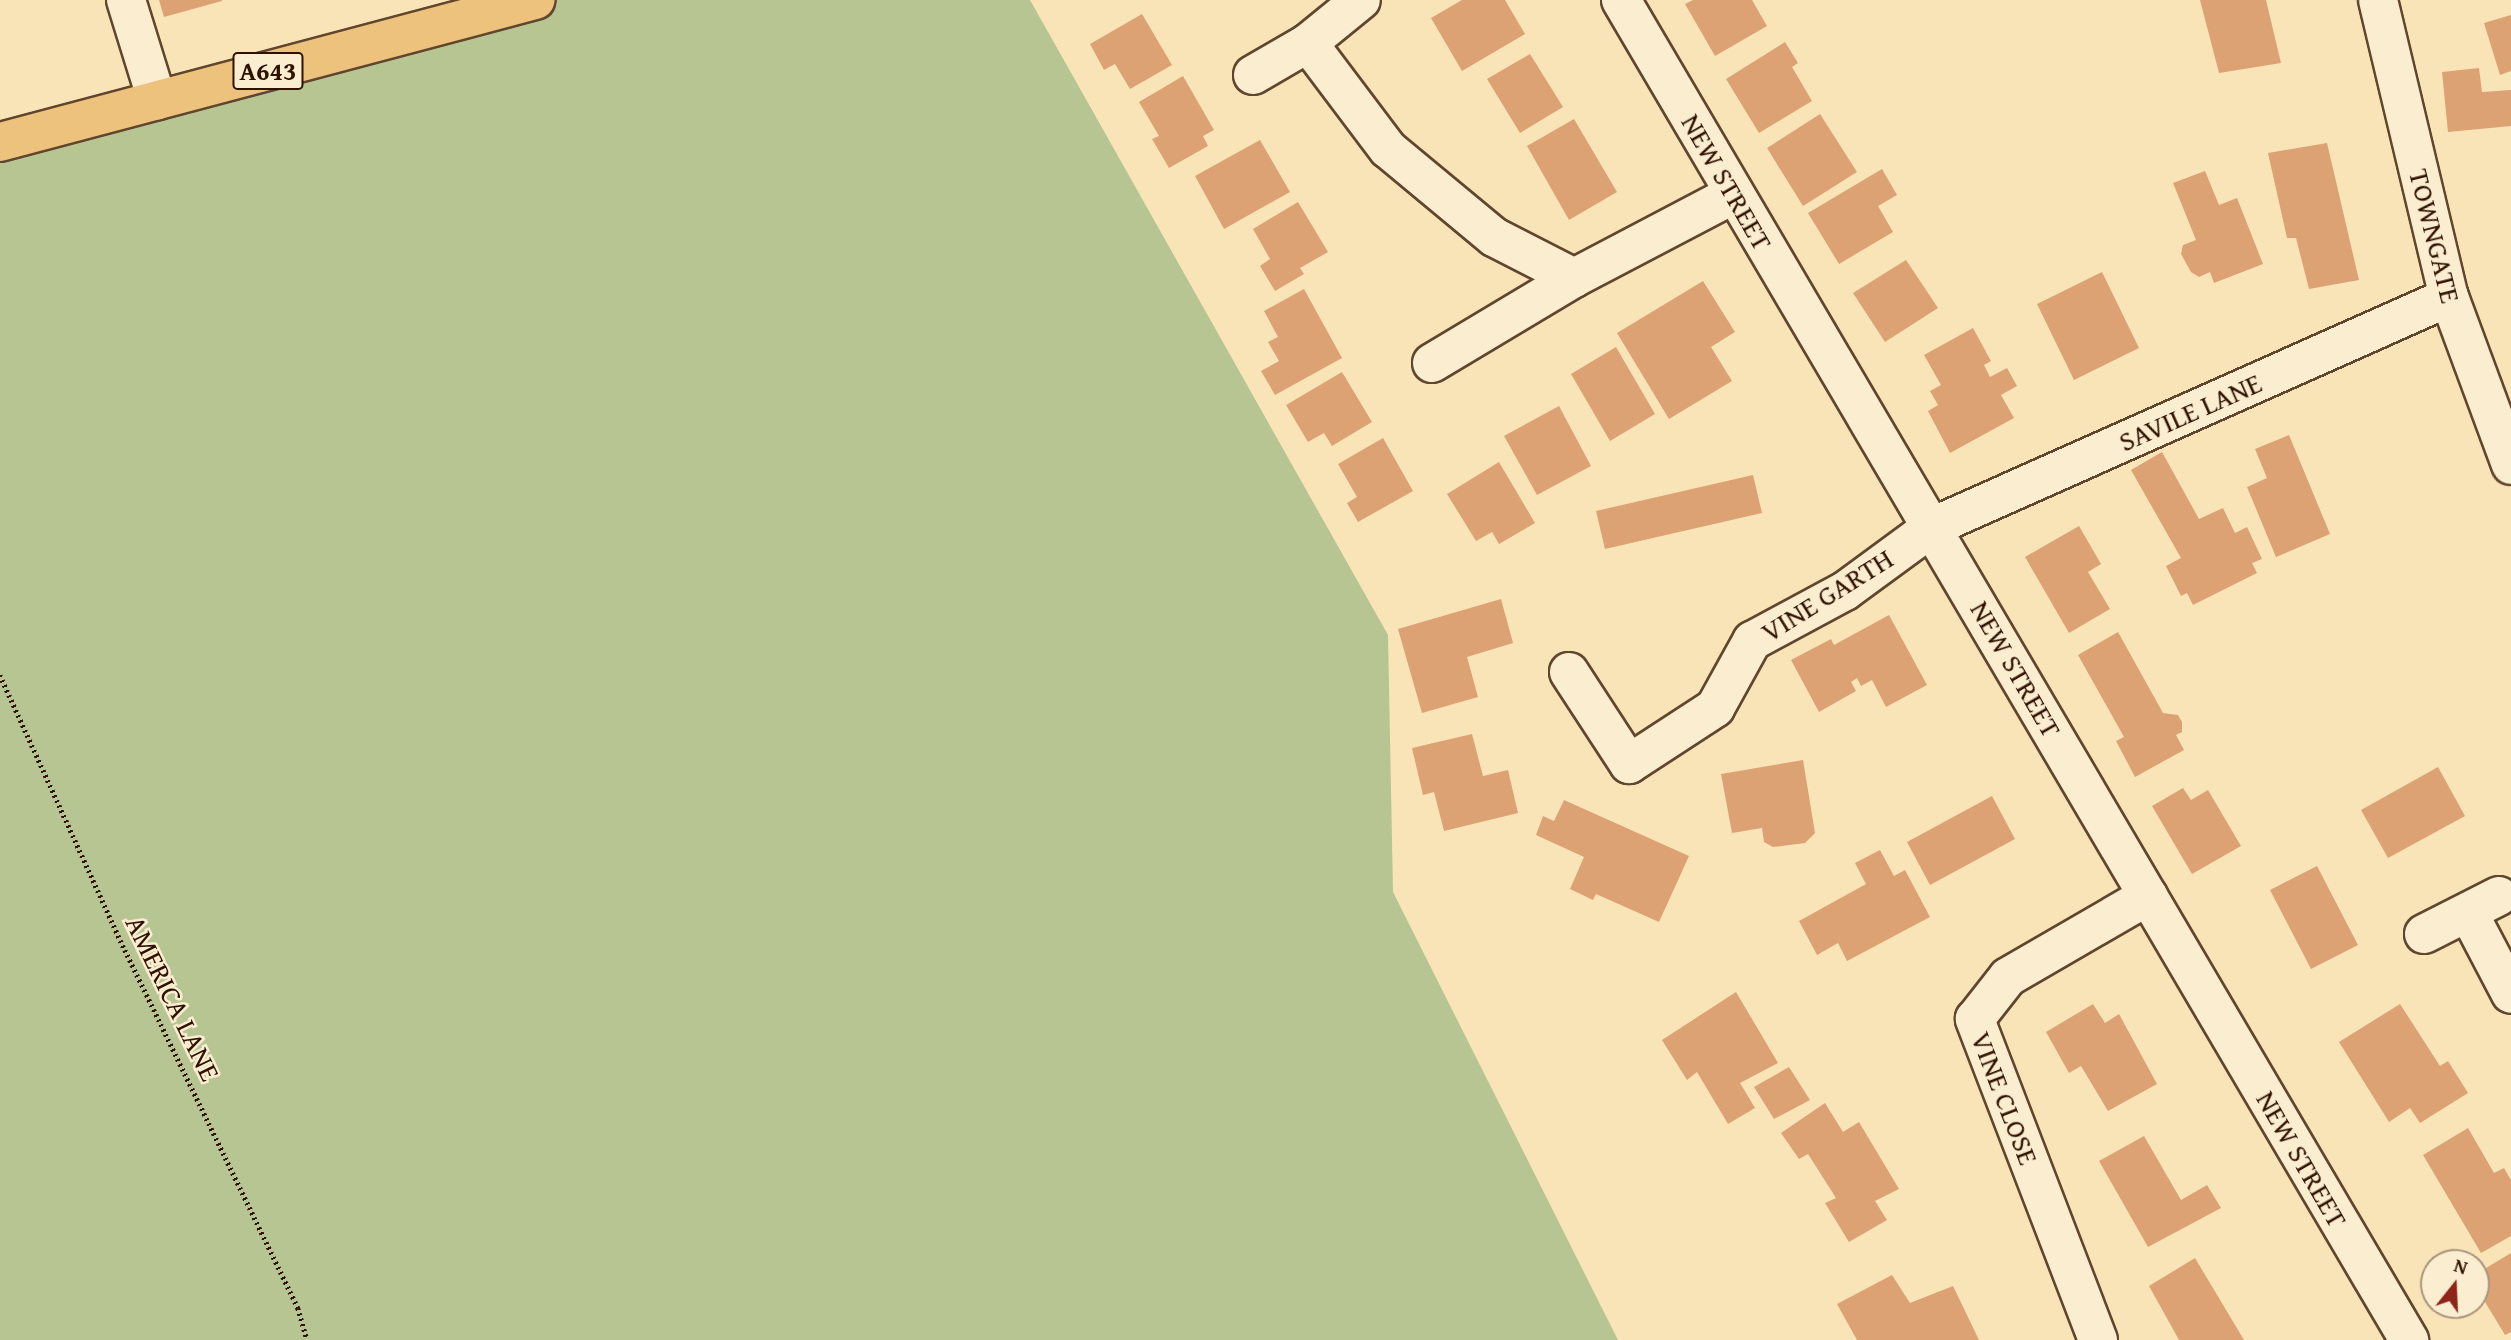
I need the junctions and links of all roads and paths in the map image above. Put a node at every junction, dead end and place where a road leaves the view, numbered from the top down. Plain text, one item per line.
1 (126, 0) edge
2 (536, 0) edge
3 (1361, 0) edge
4 (1621, 0) edge
5 (2378, 0) edge
6 (1308, 43) junction
7 (1253, 75) dead end
8 (157, 100) junction
9 (0, 142) edge
10 (1734, 194) junction
11 (1574, 278) junction
12 (2449, 297) junction
13 (1432, 362) dead end
14 (2511, 465) edge
15 (1932, 527) junction
16 (1569, 672) dead end
17 (0, 674) edge
18 (2148, 896) junction
19 (2424, 934) dead end
20 (2511, 994) edge
21 (307, 1340) edge
22 (2098, 1340) edge
23 (2409, 1340) edge

1 - 8 street
2 - 8 main road, A643
3 - 6 street
4 - 10 street, NEW STREET
5 - 12 street, TOWNGATE
6 - 7 street
6 - 11 street
8 - 9 main road, A643
10 - 11 street
10 - 15 street, NEW STREET
11 - 13 street
12 - 14 street, TOWNGATE
12 - 15 street, SAVILE LANE
15 - 16 street, VINE GARTH
15 - 18 street, NEW STREET
17 - 21 path, AMERICA LANE
18 - 22 street, VINE CLOSE
18 - 23 street, NEW STREET
19 - 20 street

